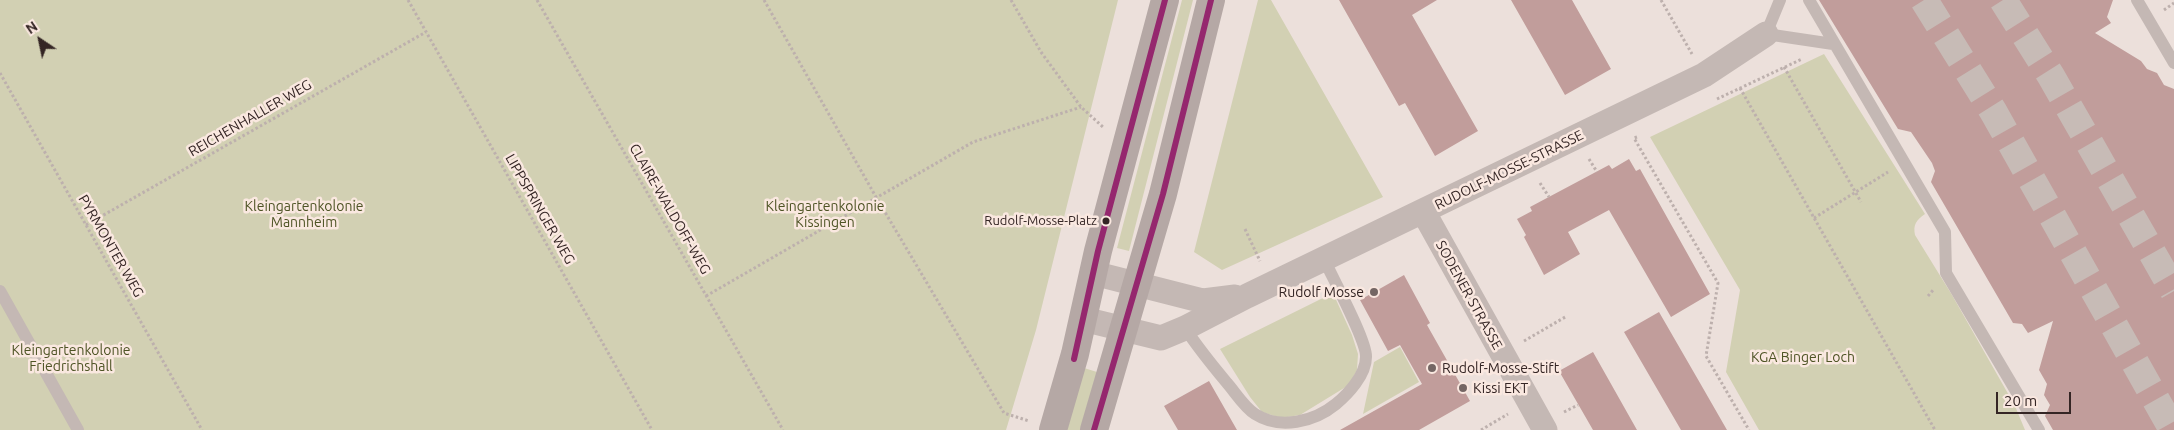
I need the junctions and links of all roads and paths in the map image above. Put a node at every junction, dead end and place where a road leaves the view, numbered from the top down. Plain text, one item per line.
1 (408, 0) edge
2 (537, 0) edge
3 (764, 0) edge
4 (1011, 0) edge
5 (1165, 0) edge
6 (1211, 0) edge
7 (1661, 0) edge
8 (1780, 0) edge
9 (1809, 0) edge
10 (2137, 0) edge
11 (426, 32) junction
12 (1766, 34) junction
13 (1833, 44) junction
14 (1695, 59) dead end
15 (2174, 63) edge
16 (1784, 67) dead end
17 (0, 74) edge
18 (1740, 88) dead end
19 (1081, 107) junction
20 (1130, 137) junction
21 (1634, 138) dead end
22 (1590, 159) dead end
23 (1904, 163) junction
24 (1597, 172) dead end
25 (1540, 183) dead end
26 (1855, 193) junction
27 (876, 197) junction
28 (1548, 198) dead end
29 (1861, 202) dead end
30 (1423, 211) junction
31 (1814, 218) junction
32 (86, 225) junction
33 (1245, 229) dead end
34 (1324, 259) junction
35 (1260, 261) dead end
36 (1093, 273) junction
37 (1137, 286) junction
38 (0, 291) edge
39 (706, 296) junction
40 (1247, 296) junction
41 (1567, 316) dead end
42 (1083, 319) junction
43 (1185, 328) junction
44 (1123, 330) junction
45 (1519, 344) dead end
46 (1578, 405) dead end
47 (1509, 414) dead end
48 (1552, 422) edge
49 (1054, 429) edge
50 (78, 430) edge
51 (202, 430) edge
52 (652, 430) edge
53 (783, 430) edge
54 (1094, 430) edge
55 (1481, 430) edge
56 (1749, 430) edge
57 (1935, 430) edge
58 (2039, 430) edge

1 - 11 path, LIPPSPRINGER WEG
2 - 39 path, CLAIRE-WALDOFF-WEG
3 - 27 path
4 - 19 path
5 - 20 main road
6 - 37 main road
7 - 14 path
8 - 12 lane
9 - 13 lane
10 - 15 lane
11 - 32 path, REICHENHALLER WEG
11 - 52 path, LIPPSPRINGER WEG
12 - 13 lane
12 - 30 street, RUDOLF-MOSSE-STRASSE
13 - 23 lane
16 - 26 path
17 - 32 path, PYRMONTER WEG
18 - 31 path
19 - 20 path
19 - 27 path
20 - 36 main road
21 - 56 path
22 - 24 path
23 - 26 path
23 - 58 lane
25 - 28 path
26 - 29 path
26 - 31 path
27 - 39 path
27 - 49 path
30 - 34 street, RUDOLF-MOSSE-STRASSE
30 - 48 street, SODENER STRASSE
31 - 57 path
32 - 51 path, PYRMONTER WEG
33 - 35 path
34 - 40 street, RUDOLF-MOSSE-STRASSE
34 - 43 lane
36 - 37 street, RUDOLF-MOSSE-STRASSE
36 - 42 main road
37 - 40 street, RUDOLF-MOSSE-STRASSE
37 - 44 main road
38 - 50 lane
39 - 53 path, CLAIRE-WALDOFF-WEG
40 - 43 street, RUDOLF-MOSSE-STRASSE
41 - 45 path
42 - 44 street, RUDOLF-MOSSE-STRASSE
42 - 49 main road
43 - 44 street, RUDOLF-MOSSE-STRASSE
44 - 54 main road
46 - 48 path
47 - 55 path

